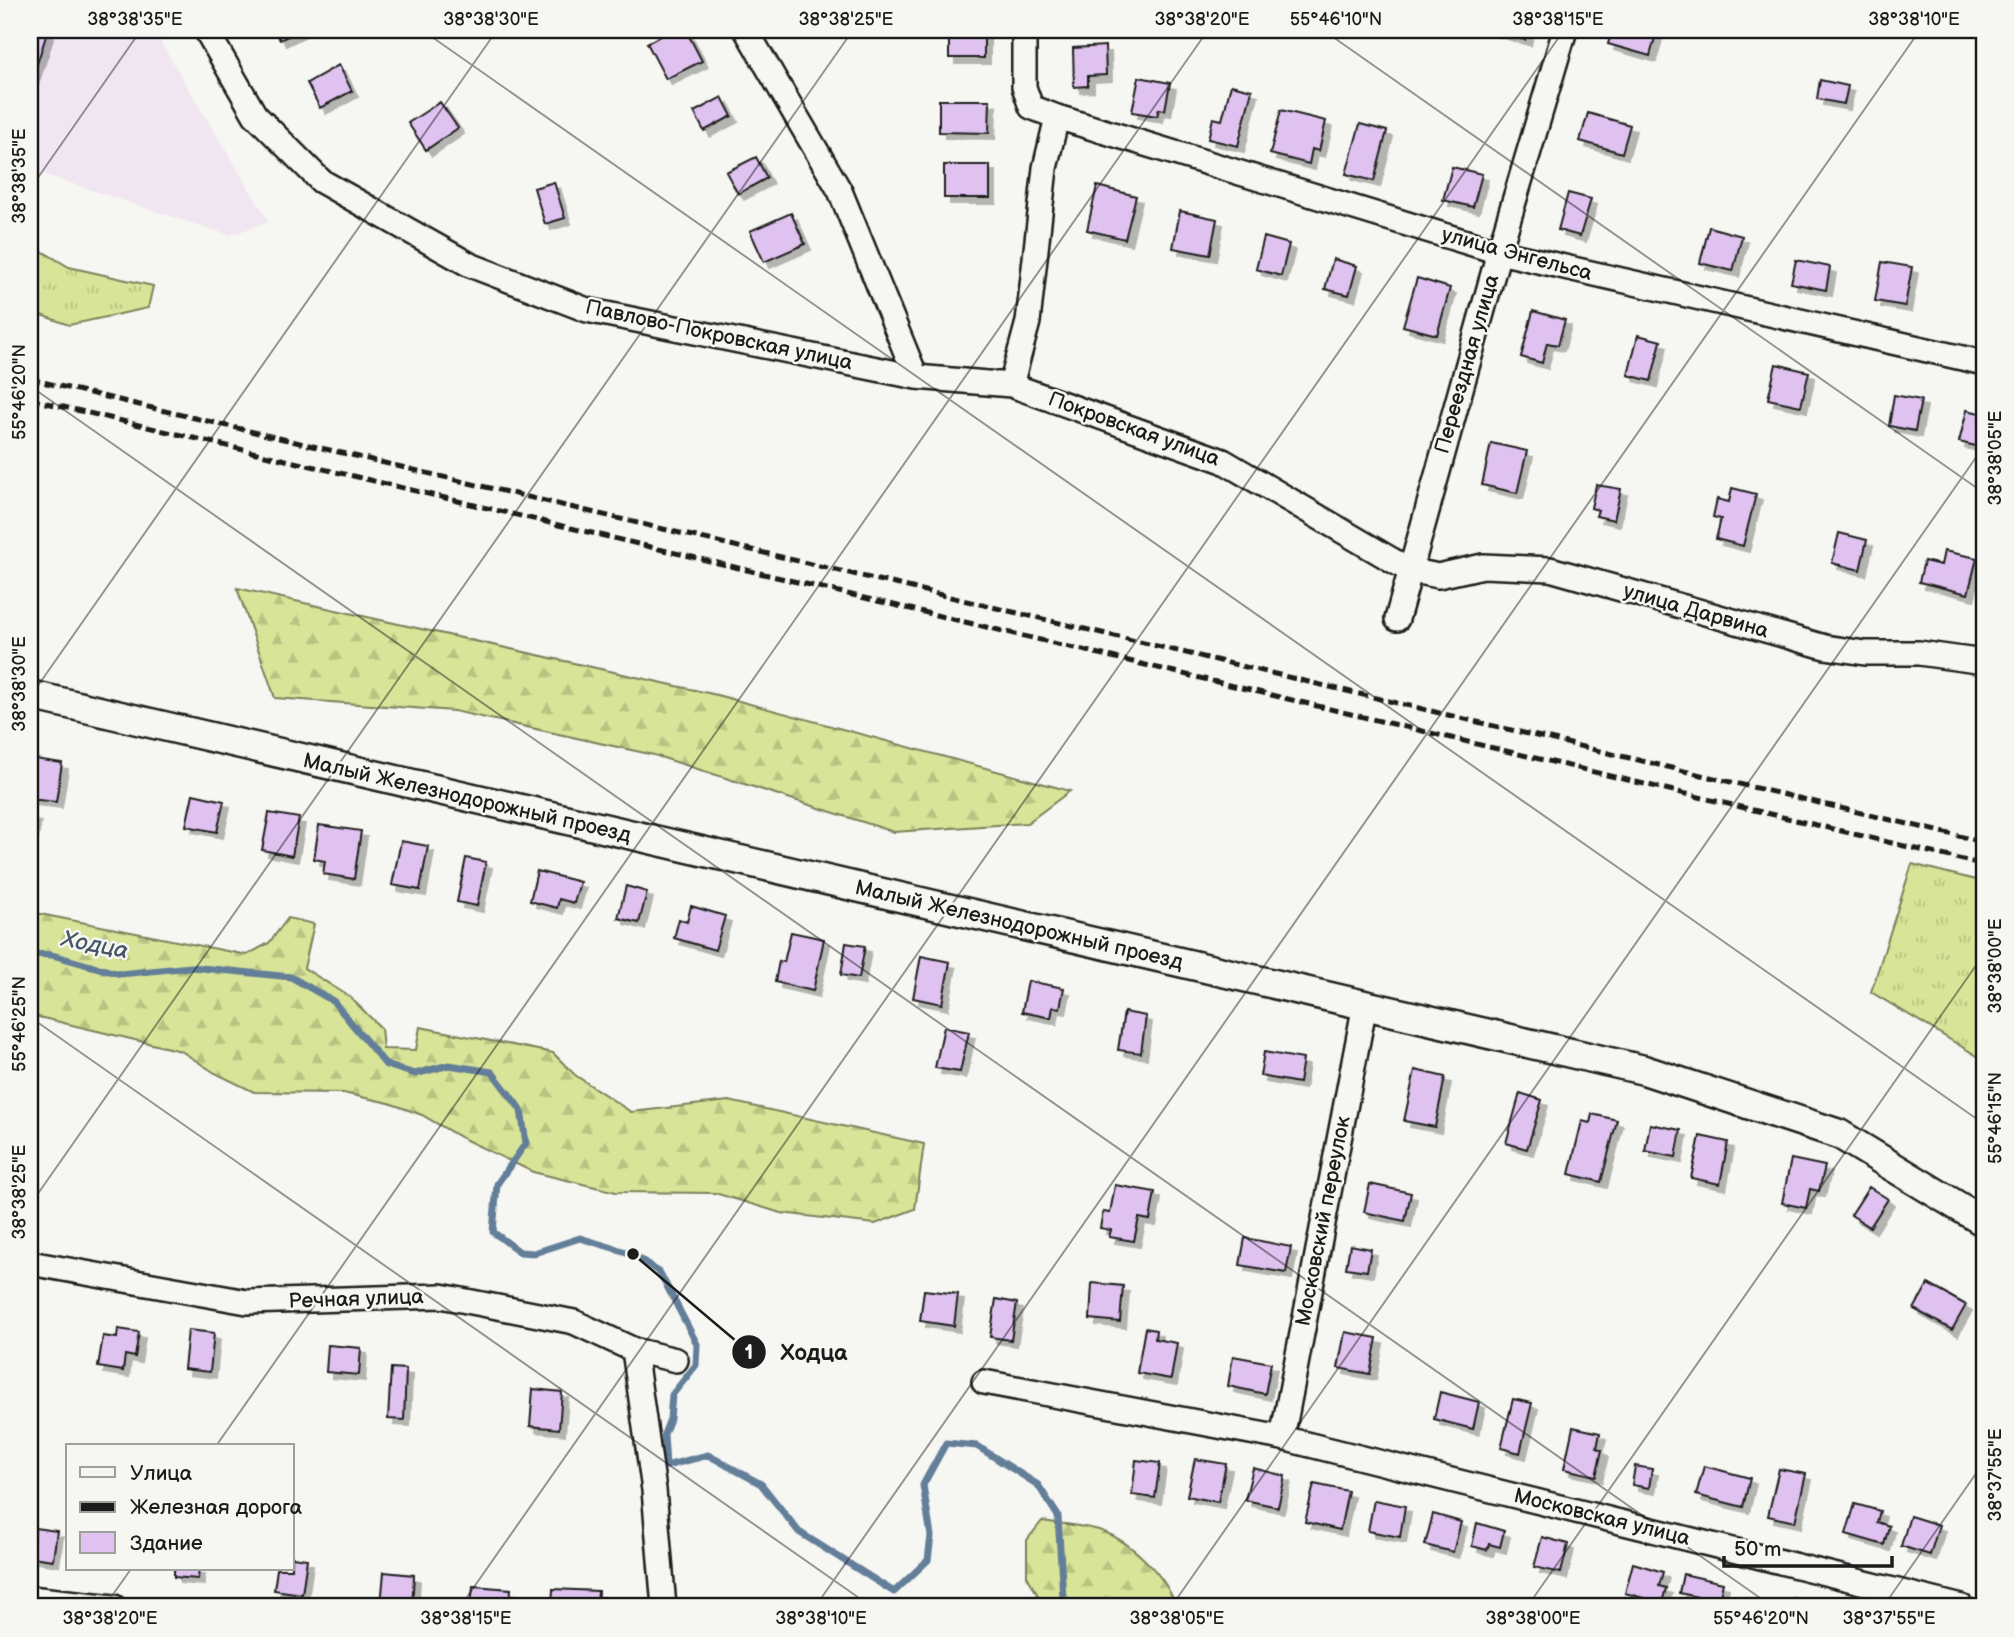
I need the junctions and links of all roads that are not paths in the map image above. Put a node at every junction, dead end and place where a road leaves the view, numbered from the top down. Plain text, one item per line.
1 (206, 30) edge
2 (746, 30) edge
3 (1024, 30) edge
4 (1565, 30) edge
5 (1057, 117) junction
6 (1499, 253) junction
7 (1984, 363) edge
8 (916, 377) junction
9 (1011, 385) junction
10 (1409, 570) junction
11 (1397, 620) dead end
12 (1984, 662) edge
13 (30, 695) edge
14 (1365, 1004) junction
15 (1984, 1222) edge
16 (30, 1263) edge
17 (634, 1350) junction
18 (676, 1360) dead end
19 (984, 1382) dead end
20 (1283, 1438) junction
21 (30, 1598) edge
22 (114, 1607) edge
23 (664, 1607) edge
24 (1962, 1607) edge

1 - 8 street, Павлово-Покровская улица
2 - 8 street
3 - 5 street, улица Энгельса
4 - 6 street, Переездная улица
5 - 6 street, улица Энгельса
5 - 9 street
6 - 7 street, улица Энгельса
6 - 10 street, Переездная улица
8 - 9 street, Покровская улица
9 - 10 street, Покровская улица
10 - 11 street, Переездная улица
10 - 12 street, улица Дарвина
13 - 14 street, Малый Железнодорожный проезд
14 - 15 street, Малый Железнодорожный проезд
14 - 20 street, Московский переулок
16 - 17 street, Речная улица
17 - 18 street, Речная улица
17 - 23 street
19 - 20 street, Московская улица
20 - 24 street, Московская улица
21 - 22 street

